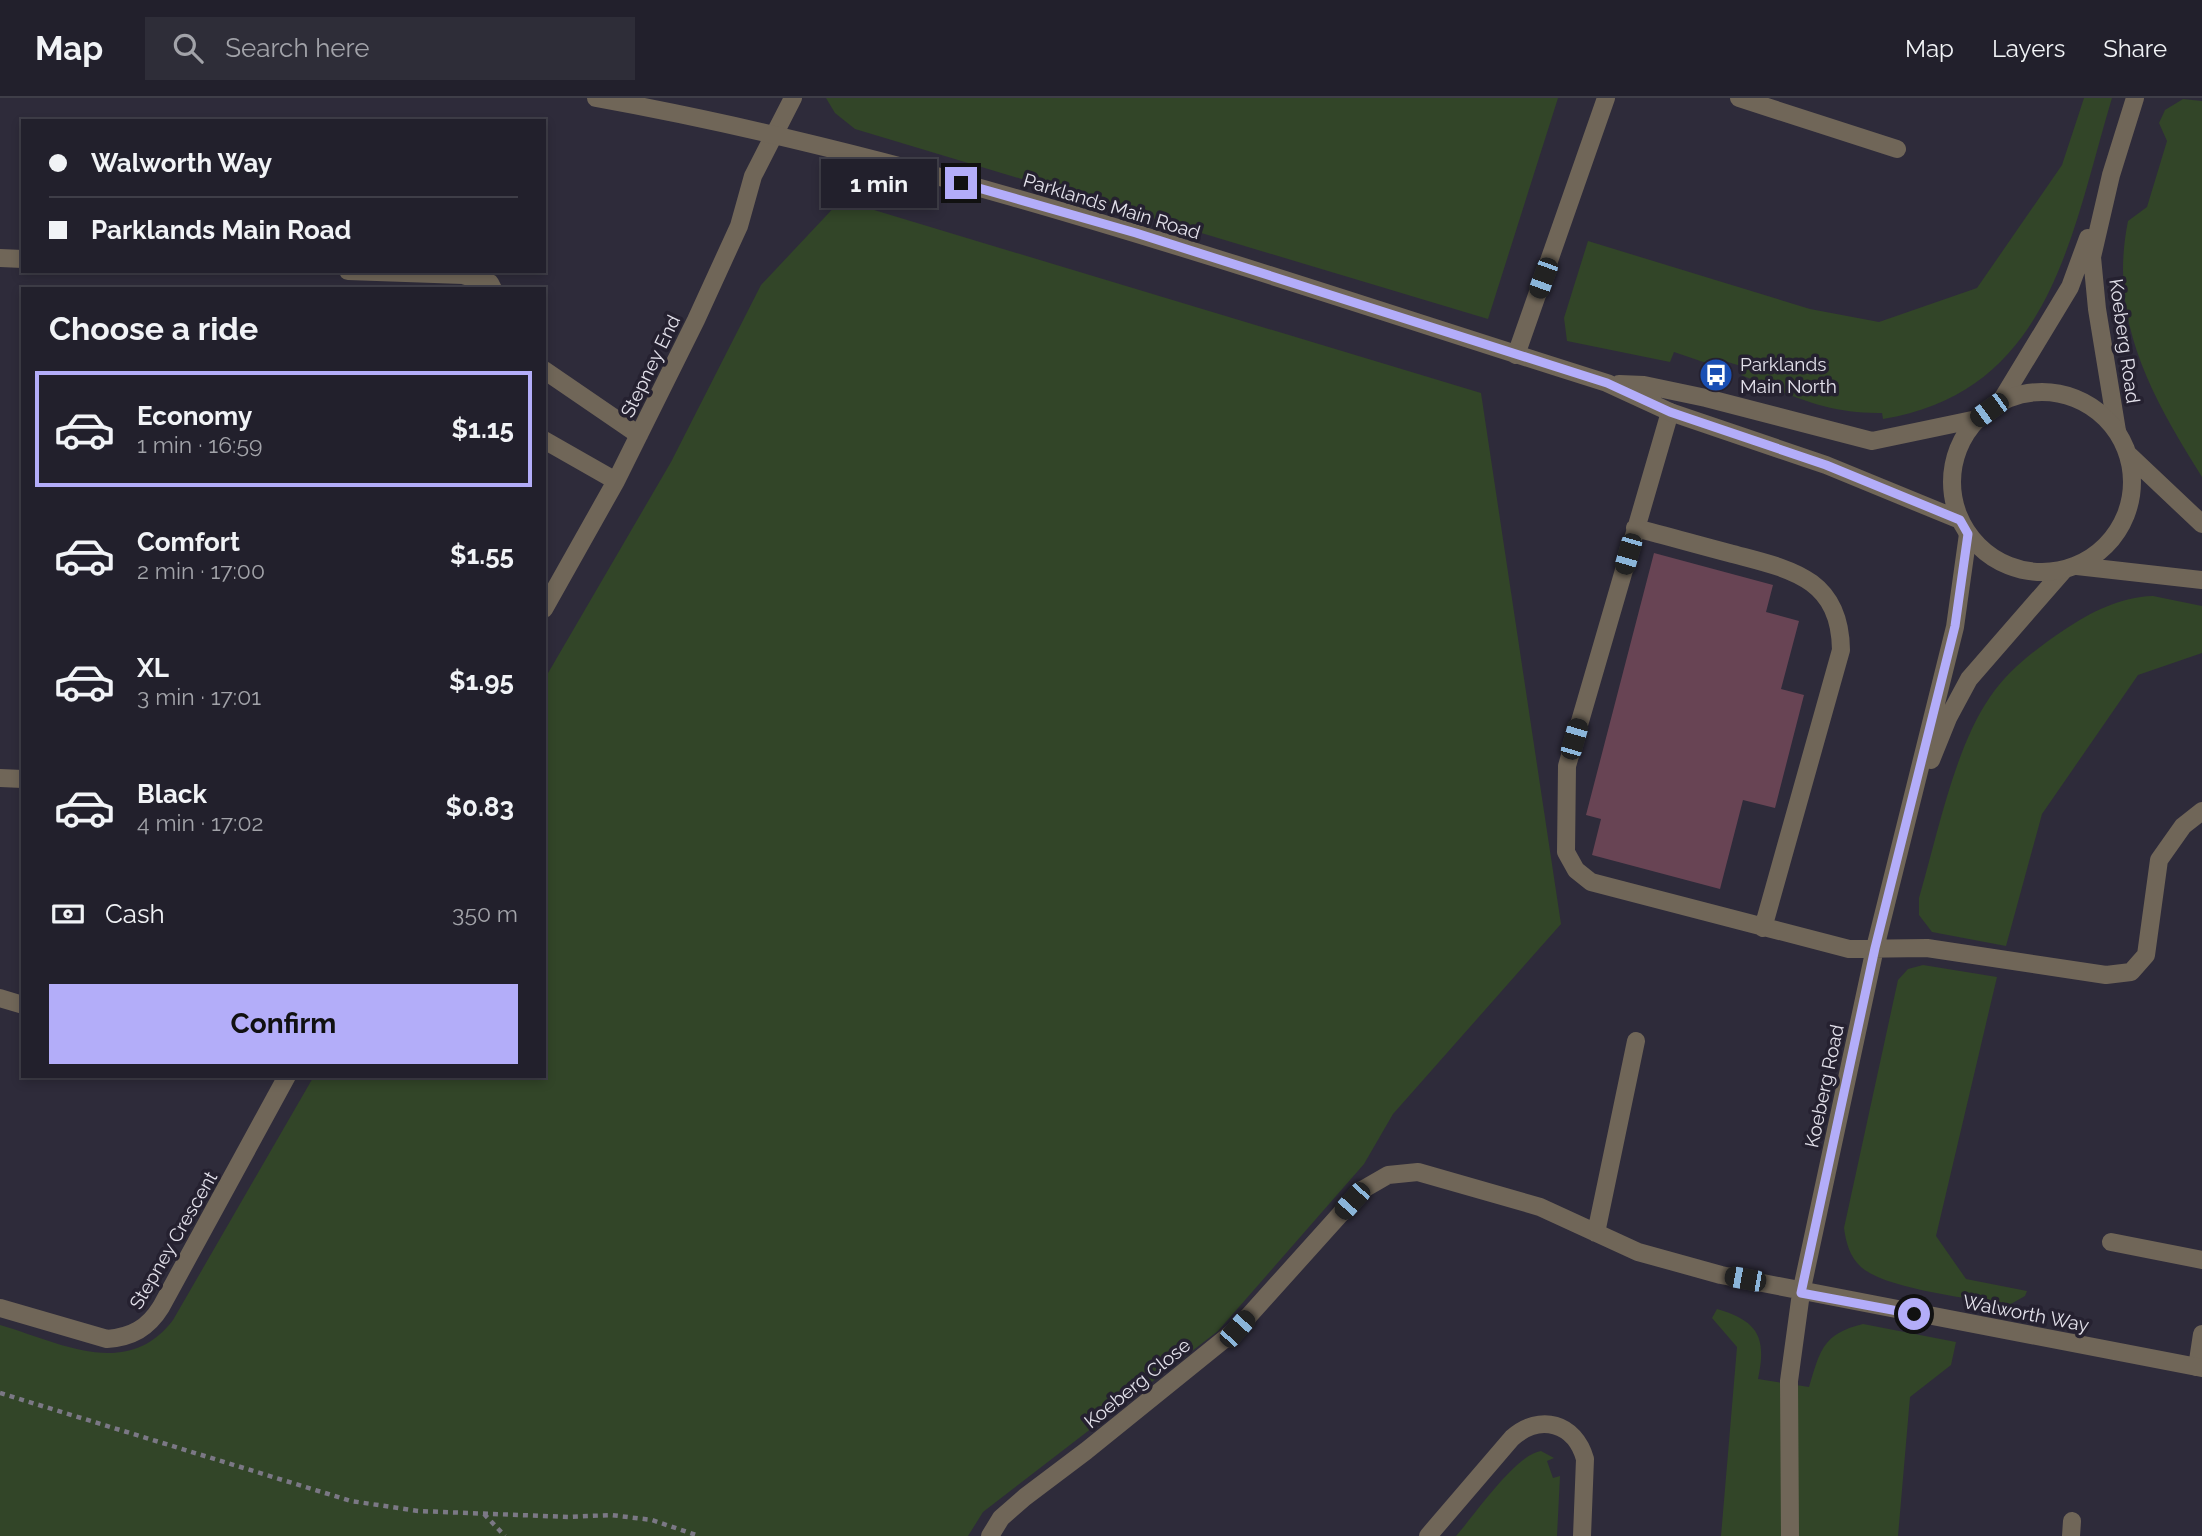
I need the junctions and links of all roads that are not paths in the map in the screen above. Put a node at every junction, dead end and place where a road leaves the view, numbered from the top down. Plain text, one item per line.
1 (596, 98) edge
2 (793, 98) edge
3 (1606, 98) edge
4 (1739, 98) edge
5 (2135, 98) edge
6 (1784, 105) edge
7 (775, 134) junction
8 (1897, 149) dead end
9 (2112, 175) junction
10 (0, 258) edge
11 (21, 259) edge
12 (406, 273) edge
13 (493, 287) edge
14 (1516, 355) junction
15 (546, 371) edge
16 (1607, 383) junction
17 (2001, 401) junction
18 (1670, 412) junction
19 (1977, 419) junction
20 (2117, 431) junction
21 (639, 435) junction
22 (546, 441) edge
23 (2129, 456) junction
24 (615, 481) junction
25 (2202, 524) edge
26 (1964, 527) junction
27 (1635, 528) junction
28 (2070, 569) junction
29 (2202, 580) edge
30 (546, 605) edge
31 (0, 778) edge
32 (21, 779) edge
33 (1914, 802) junction
34 (2202, 811) edge
35 (1763, 928) junction
36 (1875, 948) junction
37 (0, 998) edge
38 (21, 1005) edge
39 (1636, 1041) dead end
40 (286, 1078) edge
41 (1596, 1233) junction
42 (2111, 1242) dead end
43 (2202, 1260) edge
44 (1801, 1293) junction
45 (0, 1308) edge
46 (2202, 1335) edge
47 (2199, 1367) edge
48 (990, 1536) edge
49 (1428, 1536) edge
50 (1581, 1536) edge
51 (1790, 1536) edge

1 - 7 street, Parklands Main Road
2 - 7 street, Stepney End
3 - 14 street
4 - 6 street
5 - 9 street, Koeberg Road
6 - 8 street
7 - 14 street, Parklands Main Road
7 - 21 street, Stepney End
9 - 17 street, Koeberg Road
9 - 20 street, Koeberg Road
10 - 11 street
12 - 13 street
14 - 16 street, Parklands Main Road
15 - 21 street
16 - 18 street, Parklands Main Road
16 - 19 street, Parklands Main Road
17 - 19 street
17 - 20 street
18 - 26 street, Parklands Main Road
18 - 27 street
19 - 26 street
20 - 23 street
21 - 24 street, Stepney End
22 - 24 street
23 - 25 street
23 - 28 street
24 - 30 street, Stepney End
26 - 28 street
26 - 33 street, Koeberg Road
27 - 35 street
27 - 35 street
28 - 29 street
28 - 33 street, Koeberg Road
31 - 32 street
33 - 36 street, Koeberg Road
34 - 36 street
35 - 36 street
36 - 44 street, Koeberg Road
37 - 38 street
39 - 41 street
40 - 45 street, Stepney Crescent
41 - 44 street, Koeberg Close
41 - 48 street, Koeberg Close
42 - 43 street
44 - 47 street, Walworth Way
44 - 51 street, Koeberg Road
46 - 47 street
49 - 50 street

